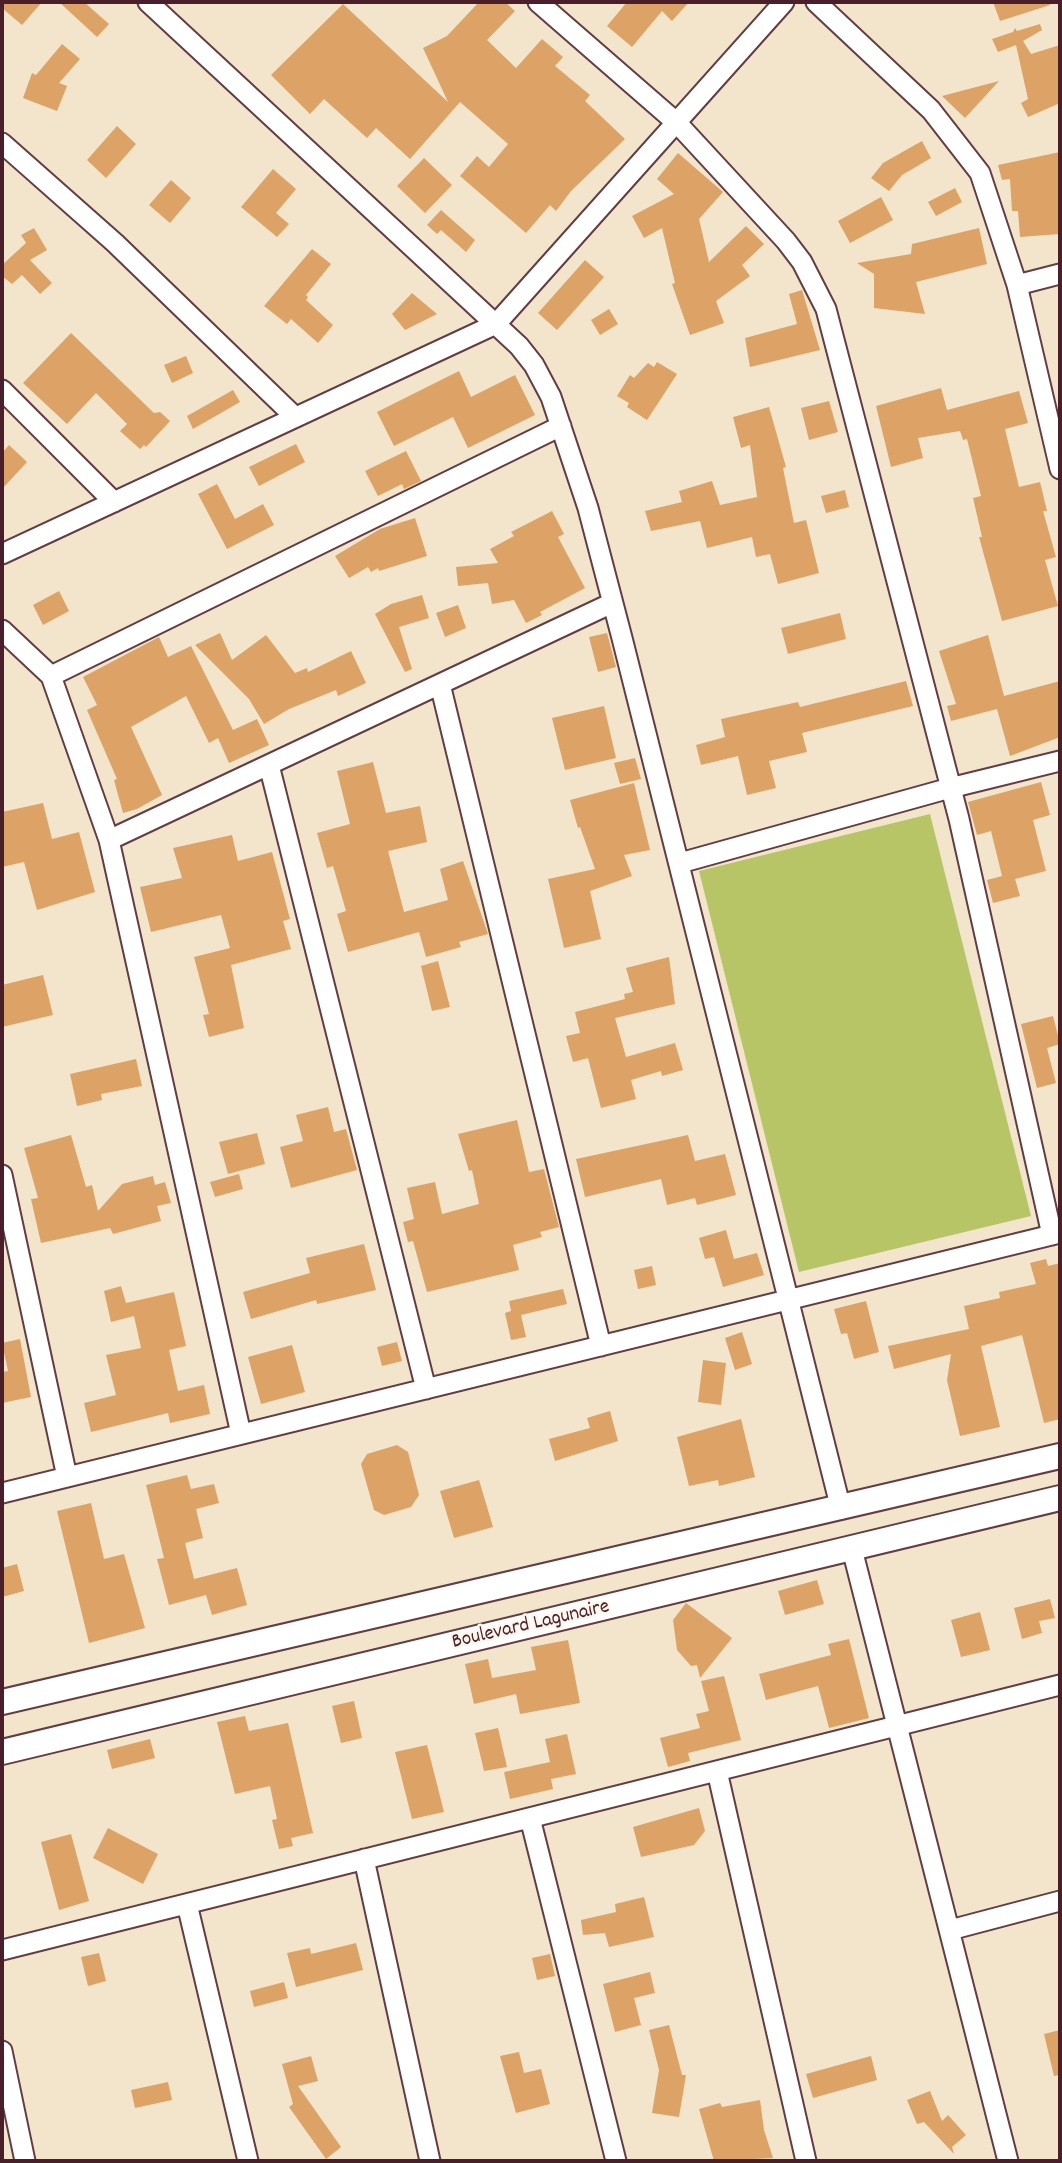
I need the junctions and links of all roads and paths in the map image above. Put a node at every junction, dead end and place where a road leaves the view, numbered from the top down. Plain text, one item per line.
1 (148, 2) edge
2 (538, 2) edge
3 (783, 2) edge
4 (816, 2) edge
5 (677, 123) junction
6 (2, 143) edge
7 (1060, 274) edge
8 (1017, 285) junction
9 (496, 324) junction
10 (2, 390) edge
11 (295, 418) junction
12 (561, 426) junction
13 (1060, 469) edge
14 (114, 502) junction
15 (2, 554) edge
16 (612, 603) junction
17 (2, 630) edge
18 (51, 676) junction
19 (440, 684) junction
20 (1060, 761) edge
21 (269, 765) junction
22 (950, 788) junction
23 (109, 840) junction
24 (680, 863) junction
25 (2, 1175) edge
26 (1056, 1234) edge
27 (788, 1300) junction
28 (601, 1346) junction
29 (426, 1389) junction
30 (242, 1434) junction
31 (1060, 1456) edge
32 (66, 1477) junction
33 (2, 1493) edge
34 (1060, 1498) edge
35 (841, 1509) junction
36 (852, 1549) junction
37 (1060, 1685) edge
38 (2, 1702) edge
39 (897, 1726) junction
40 (2, 1752) edge
41 (717, 1771) junction
42 (530, 1818) junction
43 (364, 1860) junction
44 (1060, 1901) edge
45 (187, 1904) junction
46 (950, 1930) junction
47 (2, 1950) edge
48 (2, 2051) edge
49 (24, 2161) edge
50 (248, 2161) edge
51 (430, 2161) edge
52 (616, 2161) edge
53 (806, 2161) edge
54 (1008, 2161) edge

1 - 9 street
2 - 5 street
3 - 5 street
4 - 8 street
5 - 9 street
5 - 22 street
6 - 11 street
7 - 8 street
8 - 13 street
9 - 11 street
9 - 12 street
10 - 14 street
11 - 14 street
12 - 16 street
12 - 18 street
14 - 15 street
16 - 19 street
16 - 24 street
17 - 18 street
18 - 23 street
19 - 21 street
19 - 28 street
20 - 22 street
21 - 23 street
21 - 29 street
22 - 24 street
22 - 26 street
23 - 30 street
24 - 27 street
25 - 32 street
26 - 27 street
27 - 28 street
27 - 35 street
28 - 29 street
29 - 30 street
30 - 32 street
31 - 35 main road
32 - 33 street
34 - 36 main road, Boulevard Lagunaire
35 - 38 main road
36 - 39 street
36 - 40 main road, Boulevard Lagunaire
37 - 39 street
39 - 41 street
39 - 46 street
41 - 42 street
41 - 53 street
42 - 43 street
42 - 52 street
43 - 45 street
43 - 51 street
44 - 46 street
45 - 47 street
45 - 50 street
46 - 54 street
48 - 49 street

